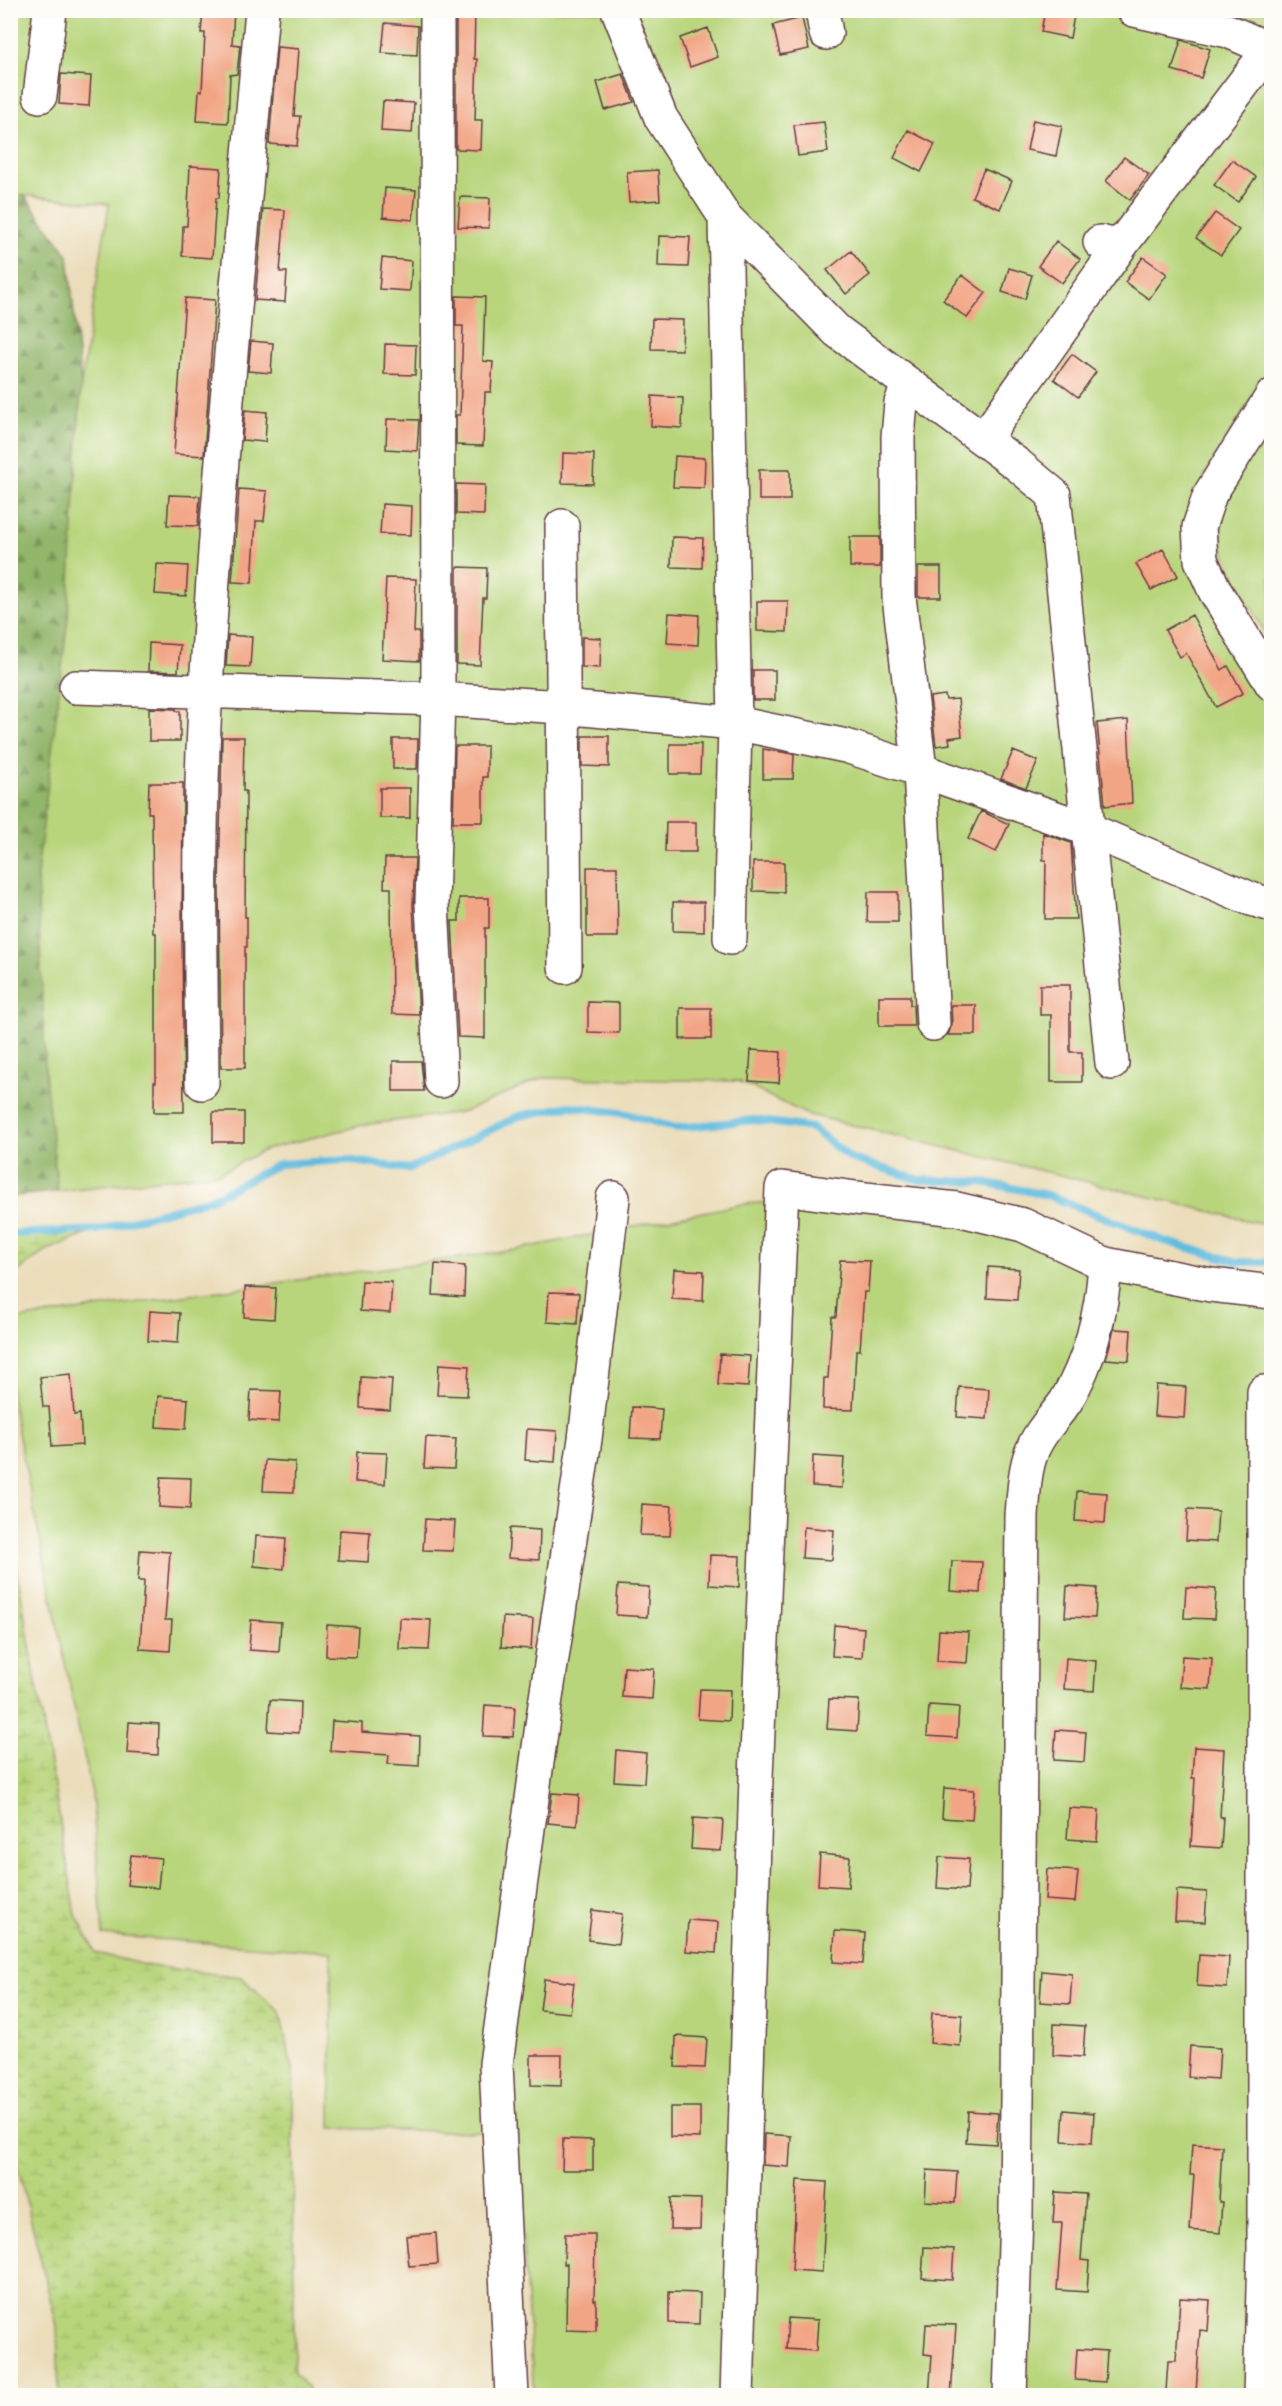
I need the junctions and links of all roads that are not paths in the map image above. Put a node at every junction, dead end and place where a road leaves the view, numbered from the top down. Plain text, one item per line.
1 (50, 10) edge
2 (262, 10) edge
3 (437, 10) edge
4 (618, 10) edge
5 (1134, 10) edge
6 (1270, 47) edge
7 (40, 96) dead end
8 (725, 217) junction
9 (909, 384) junction
10 (1272, 396) edge
11 (984, 440) junction
12 (562, 526) dead end
13 (1272, 684) edge
14 (76, 687) dead end
15 (206, 690) junction
16 (438, 699) junction
17 (562, 707) junction
18 (735, 723) junction
19 (920, 770) junction
20 (1087, 829) junction
21 (1272, 905) edge
22 (730, 938) dead end
23 (565, 967) dead end
24 (933, 1024) dead end
25 (1112, 1063) dead end
26 (441, 1081) dead end
27 (202, 1083) dead end
28 (613, 1198) dead end
29 (1105, 1264) junction
30 (1272, 1292) edge
31 (1272, 1394) edge
32 (512, 2396) edge
33 (737, 2396) edge
34 (1010, 2396) edge
35 (1260, 2396) edge

1 - 7 lane
2 - 15 lane
3 - 16 lane
4 - 8 lane
5 - 6 lane
6 - 11 lane
8 - 9 lane
8 - 18 lane
9 - 11 lane
9 - 19 lane
10 - 13 lane
11 - 20 lane
12 - 17 lane
14 - 15 lane
15 - 16 lane
15 - 27 lane
16 - 17 lane
16 - 26 lane
17 - 18 lane
17 - 23 lane
18 - 19 lane
18 - 22 lane
19 - 20 lane
19 - 24 lane
20 - 21 lane
20 - 25 lane
28 - 32 lane
29 - 30 lane
29 - 33 lane
29 - 34 lane
31 - 35 lane

